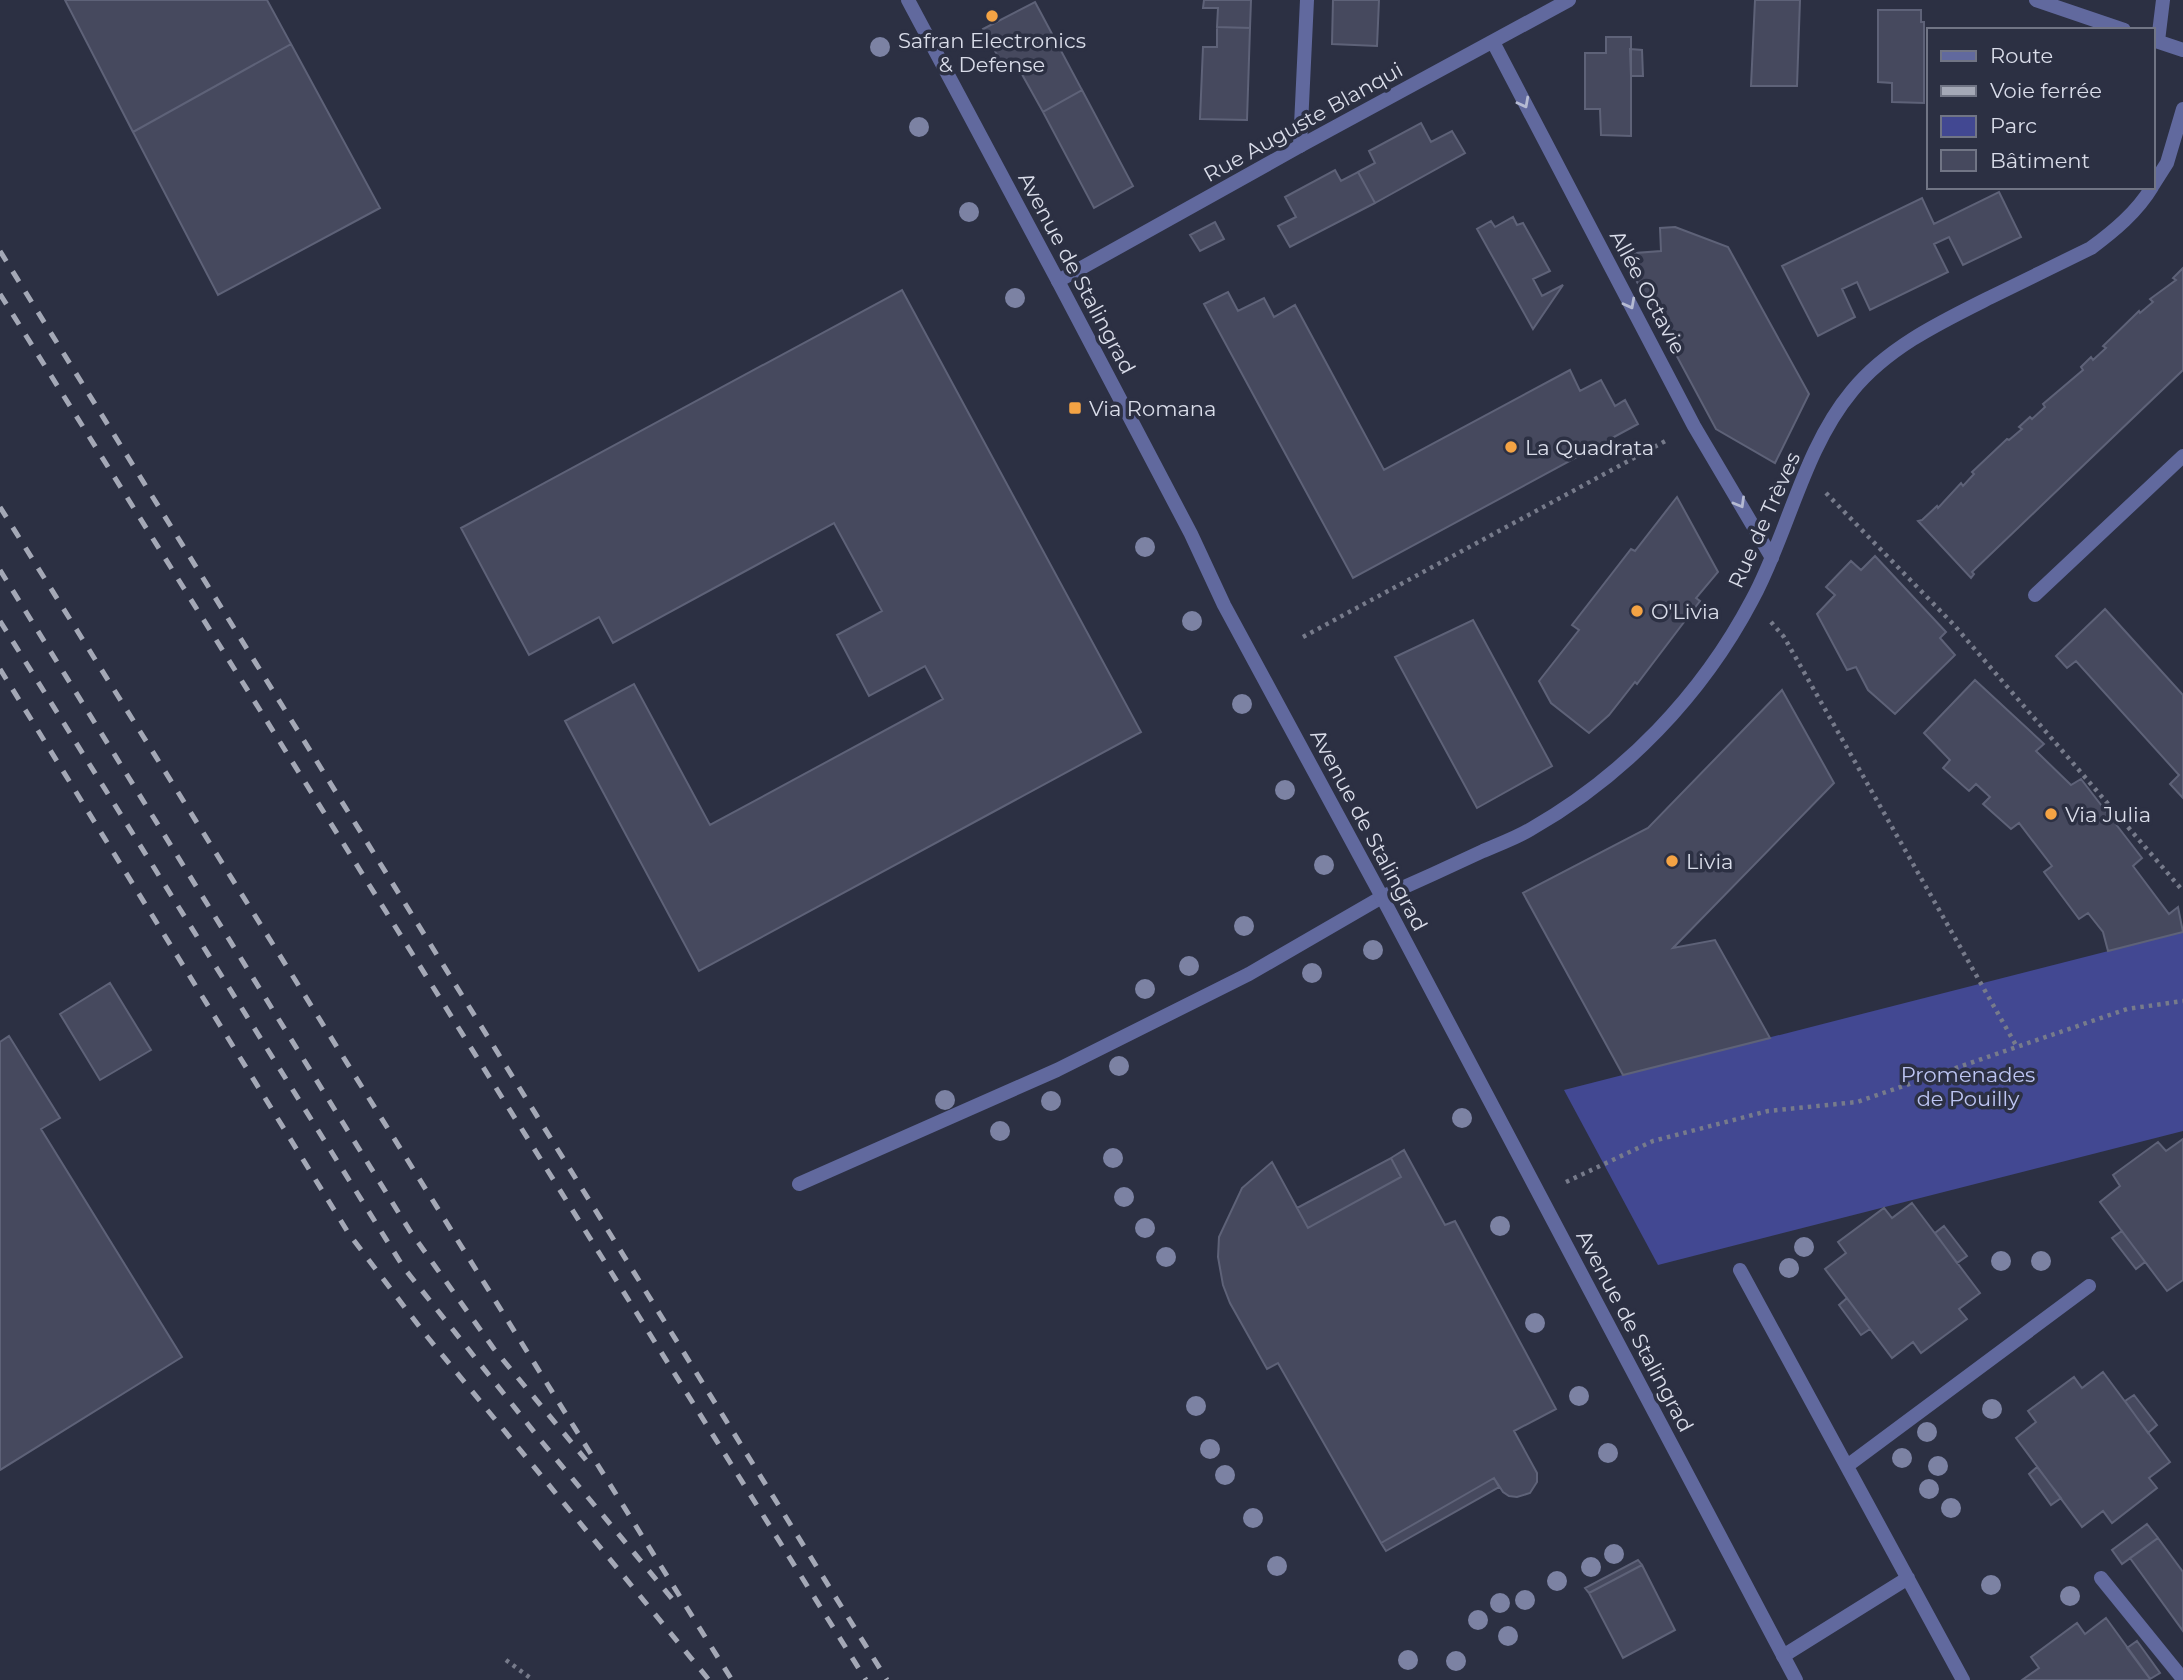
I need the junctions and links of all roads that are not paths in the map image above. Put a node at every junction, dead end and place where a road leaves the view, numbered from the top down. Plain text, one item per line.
1 (908, 0) edge
2 (1307, 0) edge
3 (1569, 0) edge
4 (2036, 0) edge
5 (2163, 0) edge
6 (2118, 28) edge
7 (2155, 41) edge
8 (1493, 43) junction
9 (2183, 50) edge
10 (2183, 109) edge
11 (1300, 146) junction
12 (2155, 183) edge
13 (2151, 189) edge
14 (1059, 281) junction
15 (2183, 456) edge
16 (1772, 558) junction
17 (2035, 596) dead end
18 (1382, 897) junction
19 (799, 1184) dead end
20 (1740, 1270) dead end
21 (2089, 1286) dead end
22 (1847, 1466) junction
23 (1909, 1578) junction
24 (2101, 1578) dead end
25 (1783, 1656) junction
26 (2183, 1679) edge
27 (1796, 1680) edge
28 (1963, 1680) edge

1 - 14 street, Avenue de Stalingrad
2 - 11 street
3 - 8 street, Rue Auguste Blanqui
4 - 6 street
5 - 7 street
7 - 9 street
8 - 11 street, Rue Auguste Blanqui
8 -> 16 street, Allée Octavie
10 - 12 street, Rue de Trèves
11 - 14 street, Rue Auguste Blanqui
13 - 16 street, Rue de Trèves
14 - 18 street, Avenue de Stalingrad
15 - 17 street
16 - 18 street, Rue de Trèves
18 - 19 street, Rue de Trèves
18 - 25 street, Avenue de Stalingrad
20 - 22 street
21 - 22 street
22 - 23 street
23 - 25 street
23 - 28 street
24 - 26 street
25 - 27 street, Avenue de Stalingrad

